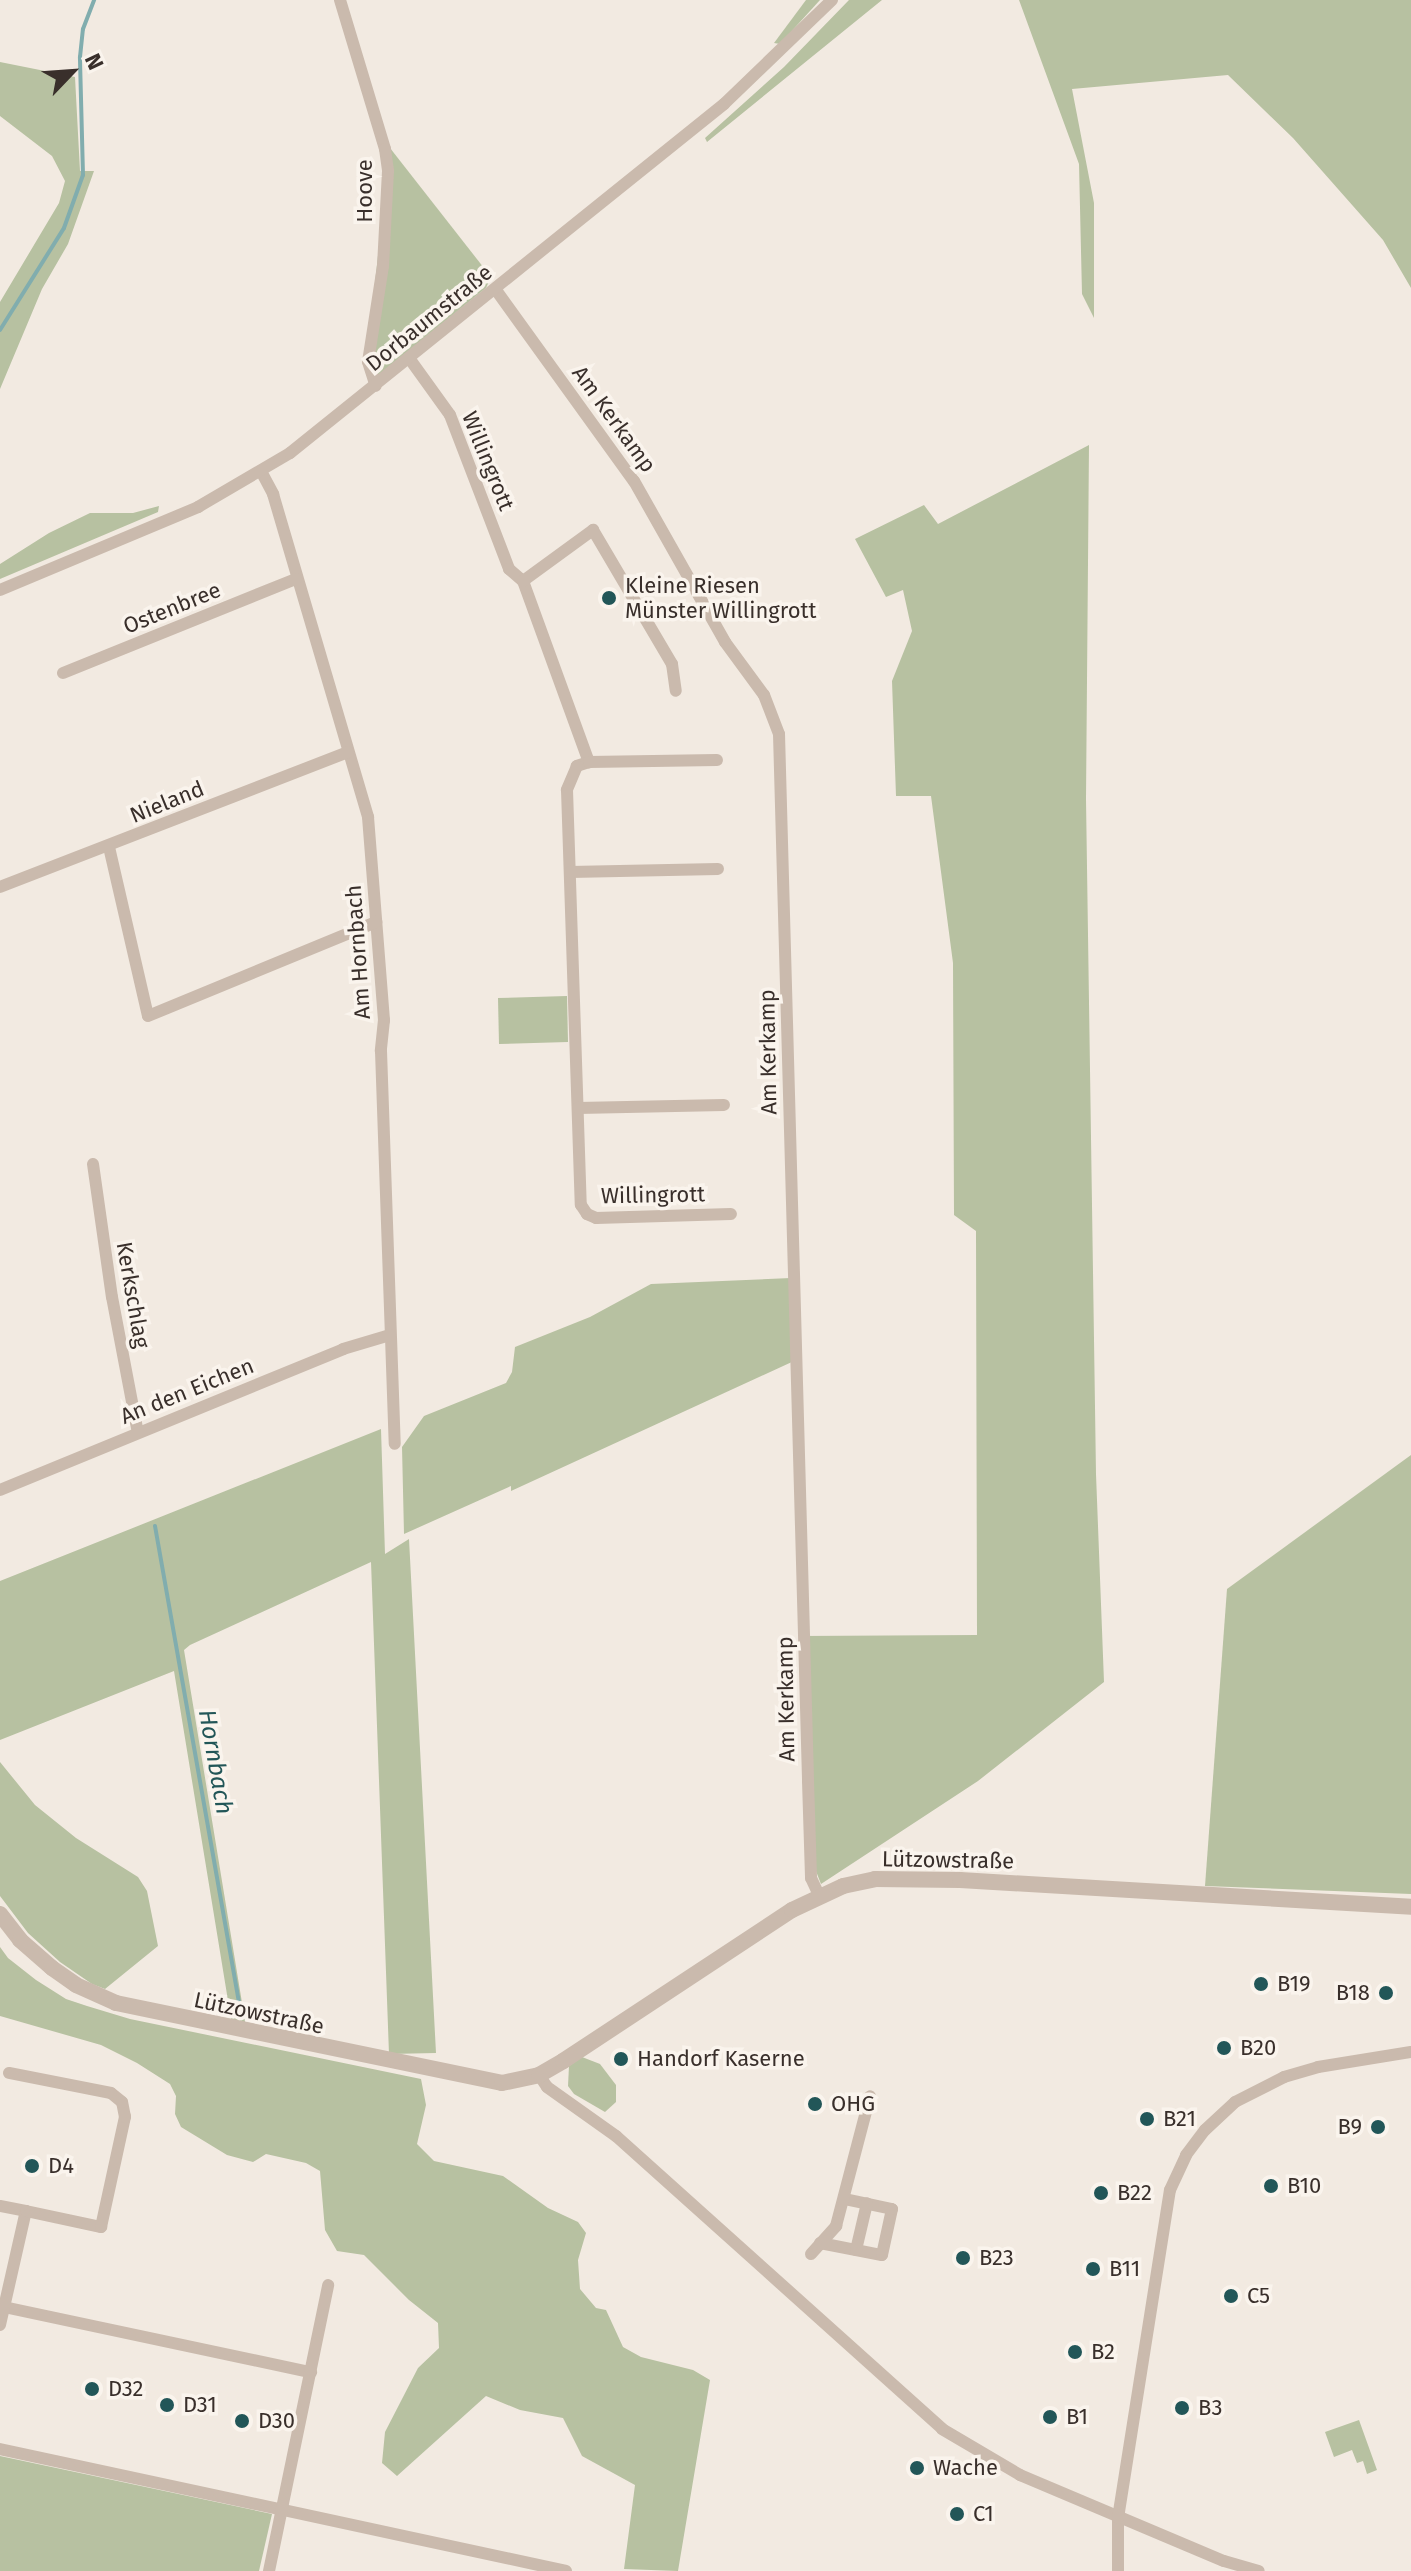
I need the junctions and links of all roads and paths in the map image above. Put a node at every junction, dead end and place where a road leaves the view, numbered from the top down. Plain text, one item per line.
1 (340, 0) edge
2 (832, 0) edge
3 (496, 290) junction
4 (409, 358) junction
5 (376, 386) junction
6 (262, 473) junction
7 (296, 579) junction
8 (523, 581) junction
9 (0, 590) edge
10 (63, 673) dead end
11 (676, 691) dead end
12 (348, 752) junction
13 (717, 760) dead end
14 (589, 762) junction
15 (109, 847) junction
16 (718, 869) dead end
17 (570, 872) junction
18 (0, 887) edge
19 (376, 922) junction
20 (724, 1105) dead end
21 (578, 1108) junction
22 (93, 1164) dead end
23 (731, 1214) dead end
24 (390, 1335) junction
25 (138, 1433) junction
26 (395, 1444) dead end
27 (0, 1490) edge
28 (819, 1895) junction
29 (1411, 1907) edge
30 (0, 1914) edge
31 (1411, 2052) edge
32 (9, 2073) dead end
33 (539, 2075) junction
34 (870, 2096) dead end
35 (844, 2199) junction
36 (867, 2203) junction
37 (0, 2206) edge
38 (26, 2211) junction
39 (820, 2243) junction
40 (856, 2250) junction
41 (811, 2254) dead end
42 (328, 2285) dead end
43 (4, 2307) junction
44 (0, 2325) edge
45 (311, 2372) junction
46 (0, 2449) edge
47 (283, 2508) junction
48 (1118, 2518) junction
49 (269, 2571) edge
50 (566, 2571) edge
51 (1118, 2571) edge
52 (1259, 2571) edge

1 - 5 street, Hoove
2 - 3 street, Dorbaumstraße
3 - 4 street, Dorbaumstraße
3 - 28 street, Am Kerkamp
4 - 5 street, Dorbaumstraße
4 - 8 street, Willingrott
5 - 6 street, Dorbaumstraße
6 - 7 street, Am Hornbach
6 - 9 street, Dorbaumstraße
7 - 10 street, Ostenbree
7 - 12 street, Am Hornbach
8 - 11 street
8 - 14 street, Willingrott
12 - 15 street, Nieland
12 - 19 street, Am Hornbach
13 - 14 street
14 - 17 street, Willingrott
15 - 18 street, Nieland
15 - 19 street
16 - 17 street
17 - 21 street, Willingrott
19 - 24 street, Am Hornbach
20 - 21 street
21 - 23 street, Willingrott
22 - 25 street, Kerkschlag
24 - 25 street, An den Eichen
24 - 26 street, Am Hornbach
25 - 27 street, An den Eichen
28 - 29 street, Lützowstraße
28 - 33 street, Lützowstraße
30 - 33 street, Lützowstraße
31 - 48 street
32 - 38 street
33 - 48 street
34 - 35 street
35 - 36 street
35 - 39 street
36 - 40 street
36 - 40 street
37 - 38 street
38 - 43 street
39 - 40 street
39 - 41 street
42 - 45 street
43 - 44 street
43 - 45 street
45 - 47 street
46 - 47 street
47 - 49 street
47 - 50 street
48 - 51 street
48 - 52 street

